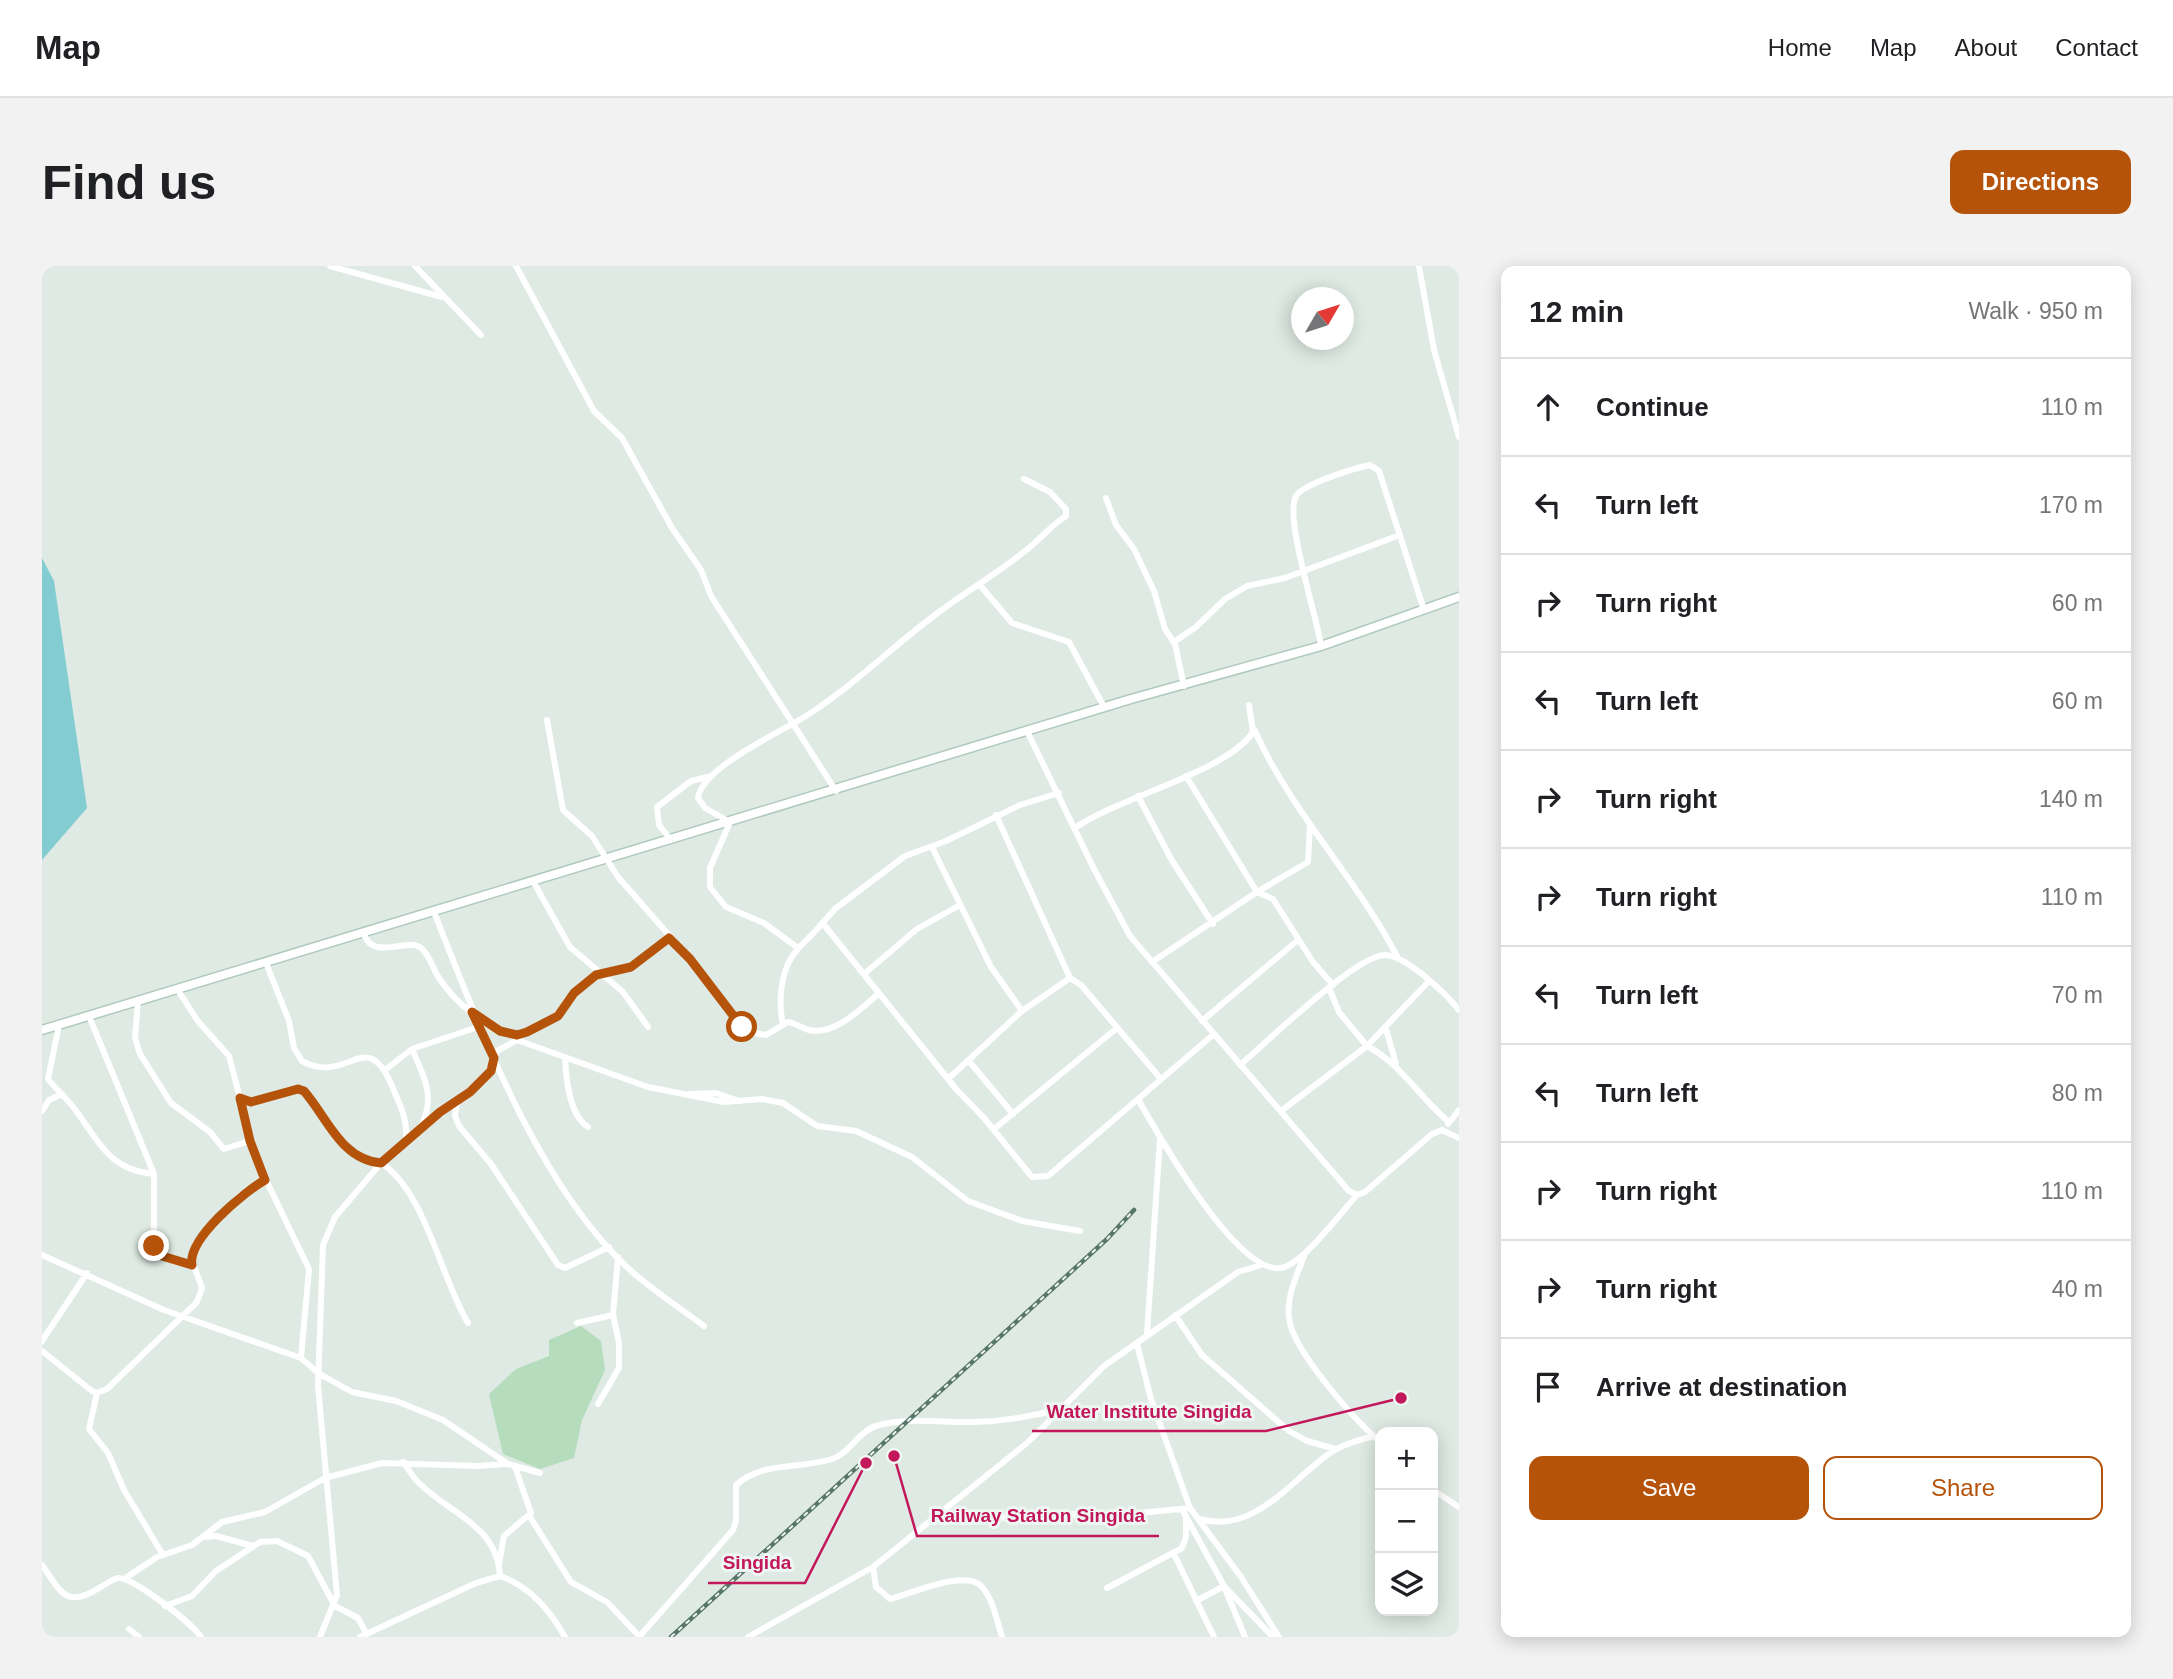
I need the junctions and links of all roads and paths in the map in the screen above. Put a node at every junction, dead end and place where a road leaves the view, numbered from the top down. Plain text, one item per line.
1 (330, 266) edge
2 (415, 266) edge
3 (516, 266) edge
4 (1419, 266) edge
5 (442, 298) junction
6 (481, 335) dead end
7 (1459, 437) edge
8 (1024, 479) dead end
9 (1106, 498) dead end
10 (1400, 535) junction
11 (1304, 571) junction
12 (979, 584) junction
13 (1459, 597) edge
14 (1424, 610) junction
15 (1174, 642) junction
16 (1321, 646) junction
17 (1184, 686) junction
18 (1249, 705) dead end
19 (1104, 707) junction
20 (547, 720) dead end
21 (794, 723) junction
22 (1254, 729) junction
23 (1027, 731) junction
24 (712, 776) junction
25 (1186, 776) junction
26 (836, 791) junction
27 (1059, 793) junction
28 (1138, 796) junction
29 (996, 815) junction
30 (730, 822) junction
31 (1310, 823) junction
32 (1075, 828) junction
33 (671, 840) junction
34 (932, 846) junction
35 (606, 859) junction
36 (533, 881) junction
37 (1257, 892) junction
38 (960, 905) junction
39 (435, 912) junction
40 (823, 922) junction
41 (1213, 924) junction
42 (364, 934) junction
43 (669, 938) junction
44 (1298, 940) junction
45 (798, 948) junction
46 (1398, 958) junction
47 (1152, 962) junction
48 (265, 963) junction
49 (600, 972) junction
50 (864, 974) junction
51 (1070, 978) junction
52 (1429, 981) junction
53 (1331, 987) junction
54 (178, 990) junction
55 (878, 994) junction
56 (138, 1001) junction
57 (1459, 1010) edge
58 (1022, 1011) junction
59 (472, 1012) junction
60 (89, 1016) junction
61 (1202, 1021) junction
62 (783, 1024) junction
63 (59, 1025) junction
64 (478, 1027) junction
65 (648, 1027) dead end
66 (1116, 1028) junction
67 (1386, 1029) junction
68 (42, 1030) edge
69 (1214, 1034) junction
70 (1367, 1046) junction
71 (412, 1049) junction
72 (494, 1058) junction
73 (565, 1058) junction
74 (969, 1061) junction
75 (1240, 1065) junction
76 (1397, 1067) junction
77 (385, 1070) junction
78 (949, 1078) junction
79 (1161, 1079) junction
80 (62, 1094) junction
81 (240, 1098) junction
82 (457, 1101) junction
83 (1139, 1101) junction
84 (1459, 1110) edge
85 (42, 1111) edge
86 (1281, 1111) junction
87 (1013, 1114) junction
88 (1449, 1122) junction
89 (588, 1127) dead end
90 (994, 1129) junction
91 (1442, 1130) junction
92 (416, 1134) junction
93 (1160, 1137) junction
94 (1459, 1138) edge
95 (250, 1141) junction
96 (405, 1144) junction
97 (381, 1163) junction
98 (154, 1174) junction
99 (265, 1180) junction
100 (1357, 1195) junction
101 (1080, 1231) dead end
102 (609, 1247) junction
103 (1304, 1254) junction
104 (42, 1255) edge
105 (618, 1257) junction
106 (192, 1265) junction
107 (1261, 1265) junction
108 (87, 1273) junction
109 (612, 1315) junction
110 (1175, 1315) junction
111 (184, 1317) junction
112 (468, 1323) dead end
113 (577, 1323) dead end
114 (704, 1326) dead end
115 (1147, 1334) junction
116 (42, 1341) edge
117 (1137, 1344) junction
118 (42, 1351) edge
119 (301, 1358) junction
120 (318, 1373) junction
121 (97, 1393) junction
122 (598, 1404) dead end
123 (1060, 1409) junction
124 (1374, 1436) joint
125 (1336, 1449) junction
126 (404, 1462) junction
127 (511, 1465) junction
128 (540, 1473) dead end
129 (325, 1478) junction
130 (1438, 1493) edge
131 (1459, 1507) edge
132 (1187, 1512) junction
133 (530, 1517) junction
134 (937, 1517) junction
135 (1200, 1519) junction
136 (204, 1538) junction
137 (255, 1545) junction
138 (1174, 1554) junction
139 (163, 1555) junction
140 (42, 1565) edge
141 (499, 1566) junction
142 (873, 1567) junction
143 (500, 1576) junction
144 (124, 1579) junction
145 (1224, 1586) junction
146 (1107, 1588) dead end
147 (1196, 1601) junction
148 (165, 1606) junction
149 (335, 1606) junction
150 (130, 1629) dead end
151 (363, 1635) edge
152 (139, 1637) edge
153 (201, 1637) edge
154 (320, 1637) edge
155 (565, 1637) edge
156 (639, 1637) edge
157 (748, 1637) edge
158 (1002, 1637) edge
159 (1214, 1637) edge
160 (1245, 1637) edge
161 (1273, 1637) edge
162 (1279, 1637) edge

1 - 5 street
2 - 5 street
3 - 21 street
4 - 7 street
5 - 6 street
8 - 12 street
9 - 15 street
10 - 11 street
10 - 11 street
10 - 14 street
11 - 15 street
11 - 16 street
12 - 19 street
12 - 21 street
13 - 14 main road
14 - 16 main road
15 - 17 street
16 - 17 main road
17 - 19 main road
18 - 22 street
19 - 23 main road
20 - 35 street
21 - 24 street
21 - 26 street
22 - 25 street
22 - 31 street
23 - 26 main road
23 - 27 street
24 - 30 street
24 - 33 street
25 - 28 street
25 - 37 street
26 - 30 main road
27 - 29 street
27 - 32 street
28 - 32 street
28 - 41 street
29 - 34 street
29 - 51 street
30 - 33 main road
30 - 45 street
31 - 37 street
31 - 46 street
32 - 47 street
33 - 35 main road
34 - 38 street
34 - 40 street
35 - 36 main road
35 - 43 street
36 - 39 main road
36 - 49 street
37 - 41 street
37 - 44 street
38 - 50 street
38 - 58 street
39 - 42 main road
39 - 59 street
40 - 45 street
40 - 50 street
41 - 47 street
42 - 48 main road
42 - 59 street
43 - 49 street
43 - 62 street
44 - 53 street
44 - 61 street
45 - 62 street
46 - 52 street
46 - 53 street
47 - 61 street
48 - 54 main road
48 - 77 street
49 - 59 street
49 - 65 street
50 - 55 street
51 - 58 street
51 - 66 street
52 - 57 street
52 - 67 street
53 - 70 street
53 - 75 street
54 - 56 main road
54 - 81 street
55 - 62 street
55 - 78 street
56 - 60 main road
56 - 95 street
58 - 74 street
59 - 64 street
60 - 63 main road
60 - 98 street
61 - 69 street
63 - 68 main road
63 - 80 street
64 - 71 street
64 - 72 street
66 - 79 street
66 - 87 street
67 - 70 street
67 - 76 street
69 - 75 street
69 - 79 street
70 - 76 street
70 - 86 street
71 - 77 street
71 - 92 street
72 - 73 street
72 - 82 street
72 - 102 street
73 - 89 street
73 - 101 street
74 - 78 street
74 - 87 street
75 - 86 street
76 - 88 street
77 - 96 street
78 - 90 street
79 - 83 street
80 - 85 street
80 - 98 street
81 - 95 street
81 - 97 street
82 - 92 street
82 - 102 street
83 - 90 street
83 - 93 street
84 - 88 street
86 - 100 street
87 - 90 street
88 - 91 street
91 - 94 street
91 - 100 street
92 - 96 street
93 - 107 street
93 - 115 street
95 - 99 street
96 - 97 street
97 - 112 street
97 - 120 street
98 - 106 street
99 - 106 street
99 - 119 street
100 - 103 street
102 - 105 street
103 - 107 street
103 - 124 street
104 - 108 street
105 - 109 street
105 - 114 street
106 - 111 street
107 - 110 street
108 - 111 street
108 - 116 street
109 - 113 street
109 - 122 street
110 - 115 street
110 - 125 street
111 - 119 street
111 - 121 street
115 - 117 street
117 - 123 street
117 - 132 street
118 - 121 street
119 - 120 street
120 - 127 street
120 - 129 street
121 - 139 street
123 - 134 street
123 - 156 street
124 - 125 street
125 - 135 street
126 - 127 street
126 - 129 street
126 - 141 street
127 - 128 street
127 - 133 street
129 - 136 street
129 - 149 street
130 - 131 street
132 - 134 street
132 - 135 street
132 - 138 street
132 - 145 street
133 - 141 street
133 - 156 street
134 - 142 street
135 - 162 street
136 - 137 street
136 - 139 street
137 - 148 street
137 - 149 street
138 - 146 street
138 - 147 street
139 - 144 street
140 - 144 street
141 - 143 street
142 - 157 street
142 - 158 street
143 - 151 street
143 - 155 street
144 - 148 street
145 - 147 street
145 - 160 street
145 - 161 street
147 - 159 street
148 - 153 street
149 - 151 street
149 - 154 street
150 - 152 street

